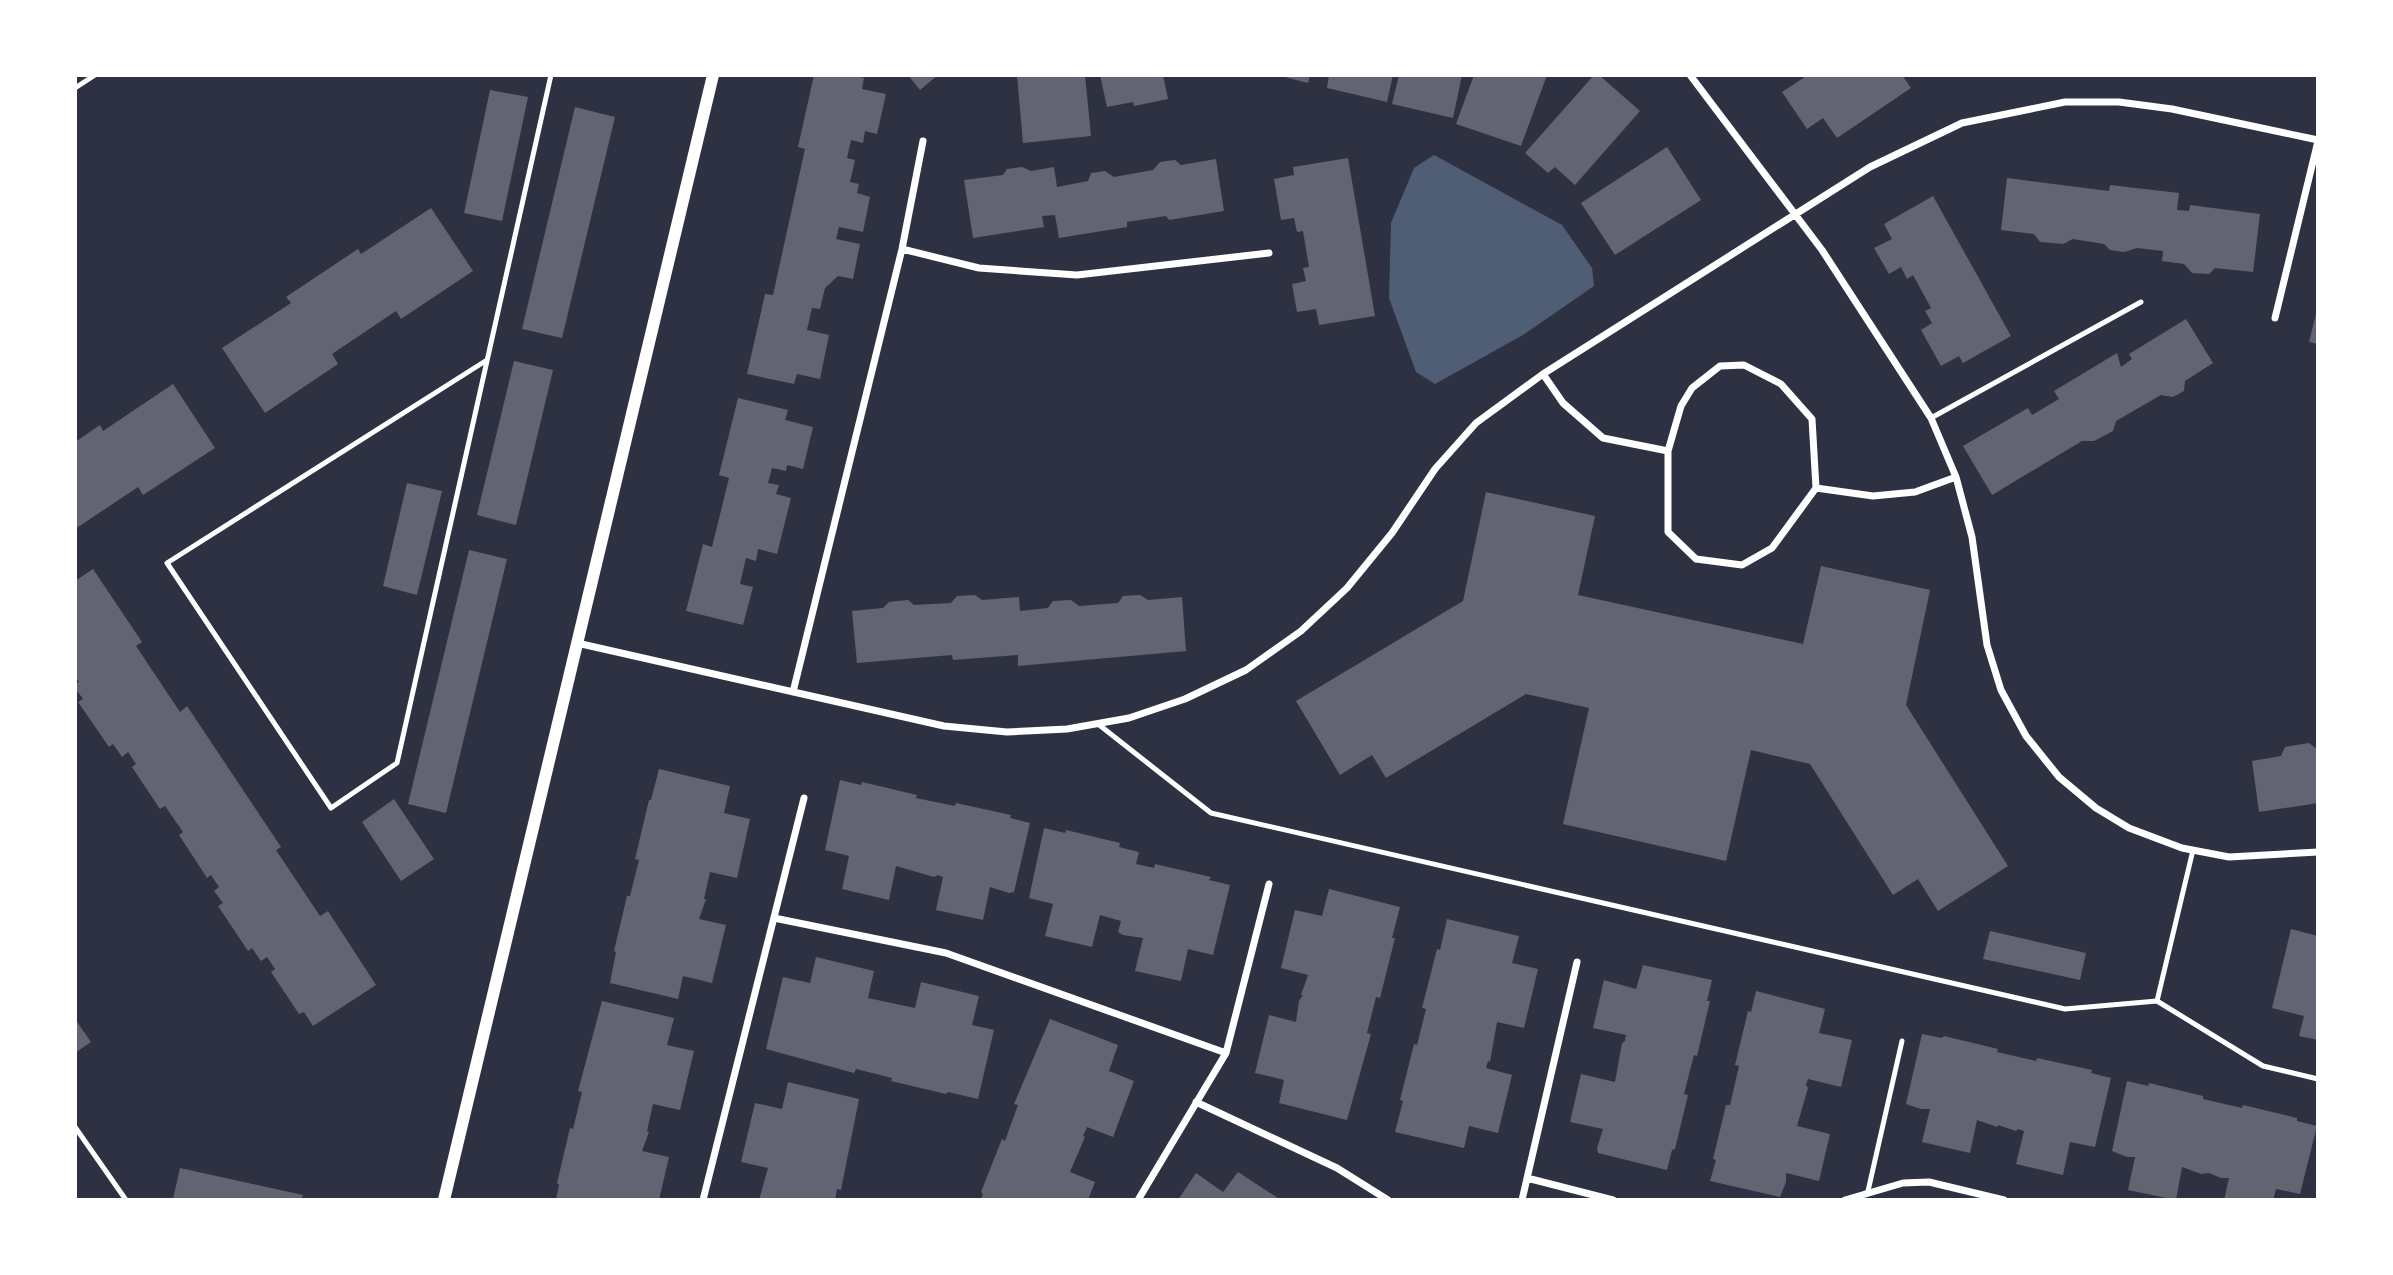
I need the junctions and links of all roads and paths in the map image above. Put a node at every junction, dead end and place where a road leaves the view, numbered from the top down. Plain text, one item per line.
1 (95, 75) edge
2 (551, 75) edge
3 (713, 75) edge
4 (1690, 75) edge
5 (75, 88) edge
6 (923, 141) dead end
7 (2318, 141) edge
8 (1797, 215) junction
9 (902, 249) junction
10 (1269, 253) dead end
11 (2141, 302) dead end
12 (2275, 318) dead end
13 (487, 360) junction
14 (1543, 374) junction
15 (1931, 418) junction
16 (1668, 451) junction
17 (1956, 477) junction
18 (1816, 488) junction
19 (577, 643) junction
20 (793, 692) junction
21 (1098, 724) junction
22 (804, 798) dead end
23 (2193, 850) junction
24 (2318, 852) edge
25 (1269, 884) dead end
26 (774, 918) junction
27 (1577, 962) dead end
28 (2157, 1001) junction
29 (1902, 1041) dead end
30 (1226, 1053) junction
31 (2318, 1079) edge
32 (1196, 1102) junction
33 (75, 1127) edge
34 (1527, 1178) junction
35 (1868, 1191) junction
36 (126, 1200) edge
37 (444, 1200) edge
38 (703, 1200) edge
39 (1138, 1200) edge
40 (1388, 1200) edge
41 (1522, 1200) edge
42 (1613, 1200) edge
43 (1845, 1200) edge
44 (2004, 1200) edge

1 - 5 lane
2 - 13 lane
3 - 19 street
4 - 8 street
6 - 9 street
7 - 8 street
7 - 12 street
8 - 14 street
8 - 15 street
9 - 10 street
9 - 20 street
11 - 15 lane
13 - 13 lane
14 - 16 street
14 - 21 street
15 - 17 street
16 - 18 street
16 - 18 street
17 - 18 street
17 - 23 street
19 - 20 street
19 - 37 street
20 - 21 street
21 - 28 lane
22 - 26 street
23 - 24 street
23 - 28 lane
25 - 30 street
26 - 30 street
26 - 38 street
27 - 34 street
28 - 31 lane
29 - 35 lane
30 - 32 street
32 - 39 street
32 - 40 street
33 - 36 lane
34 - 41 street
34 - 42 street
35 - 43 street
35 - 44 street

